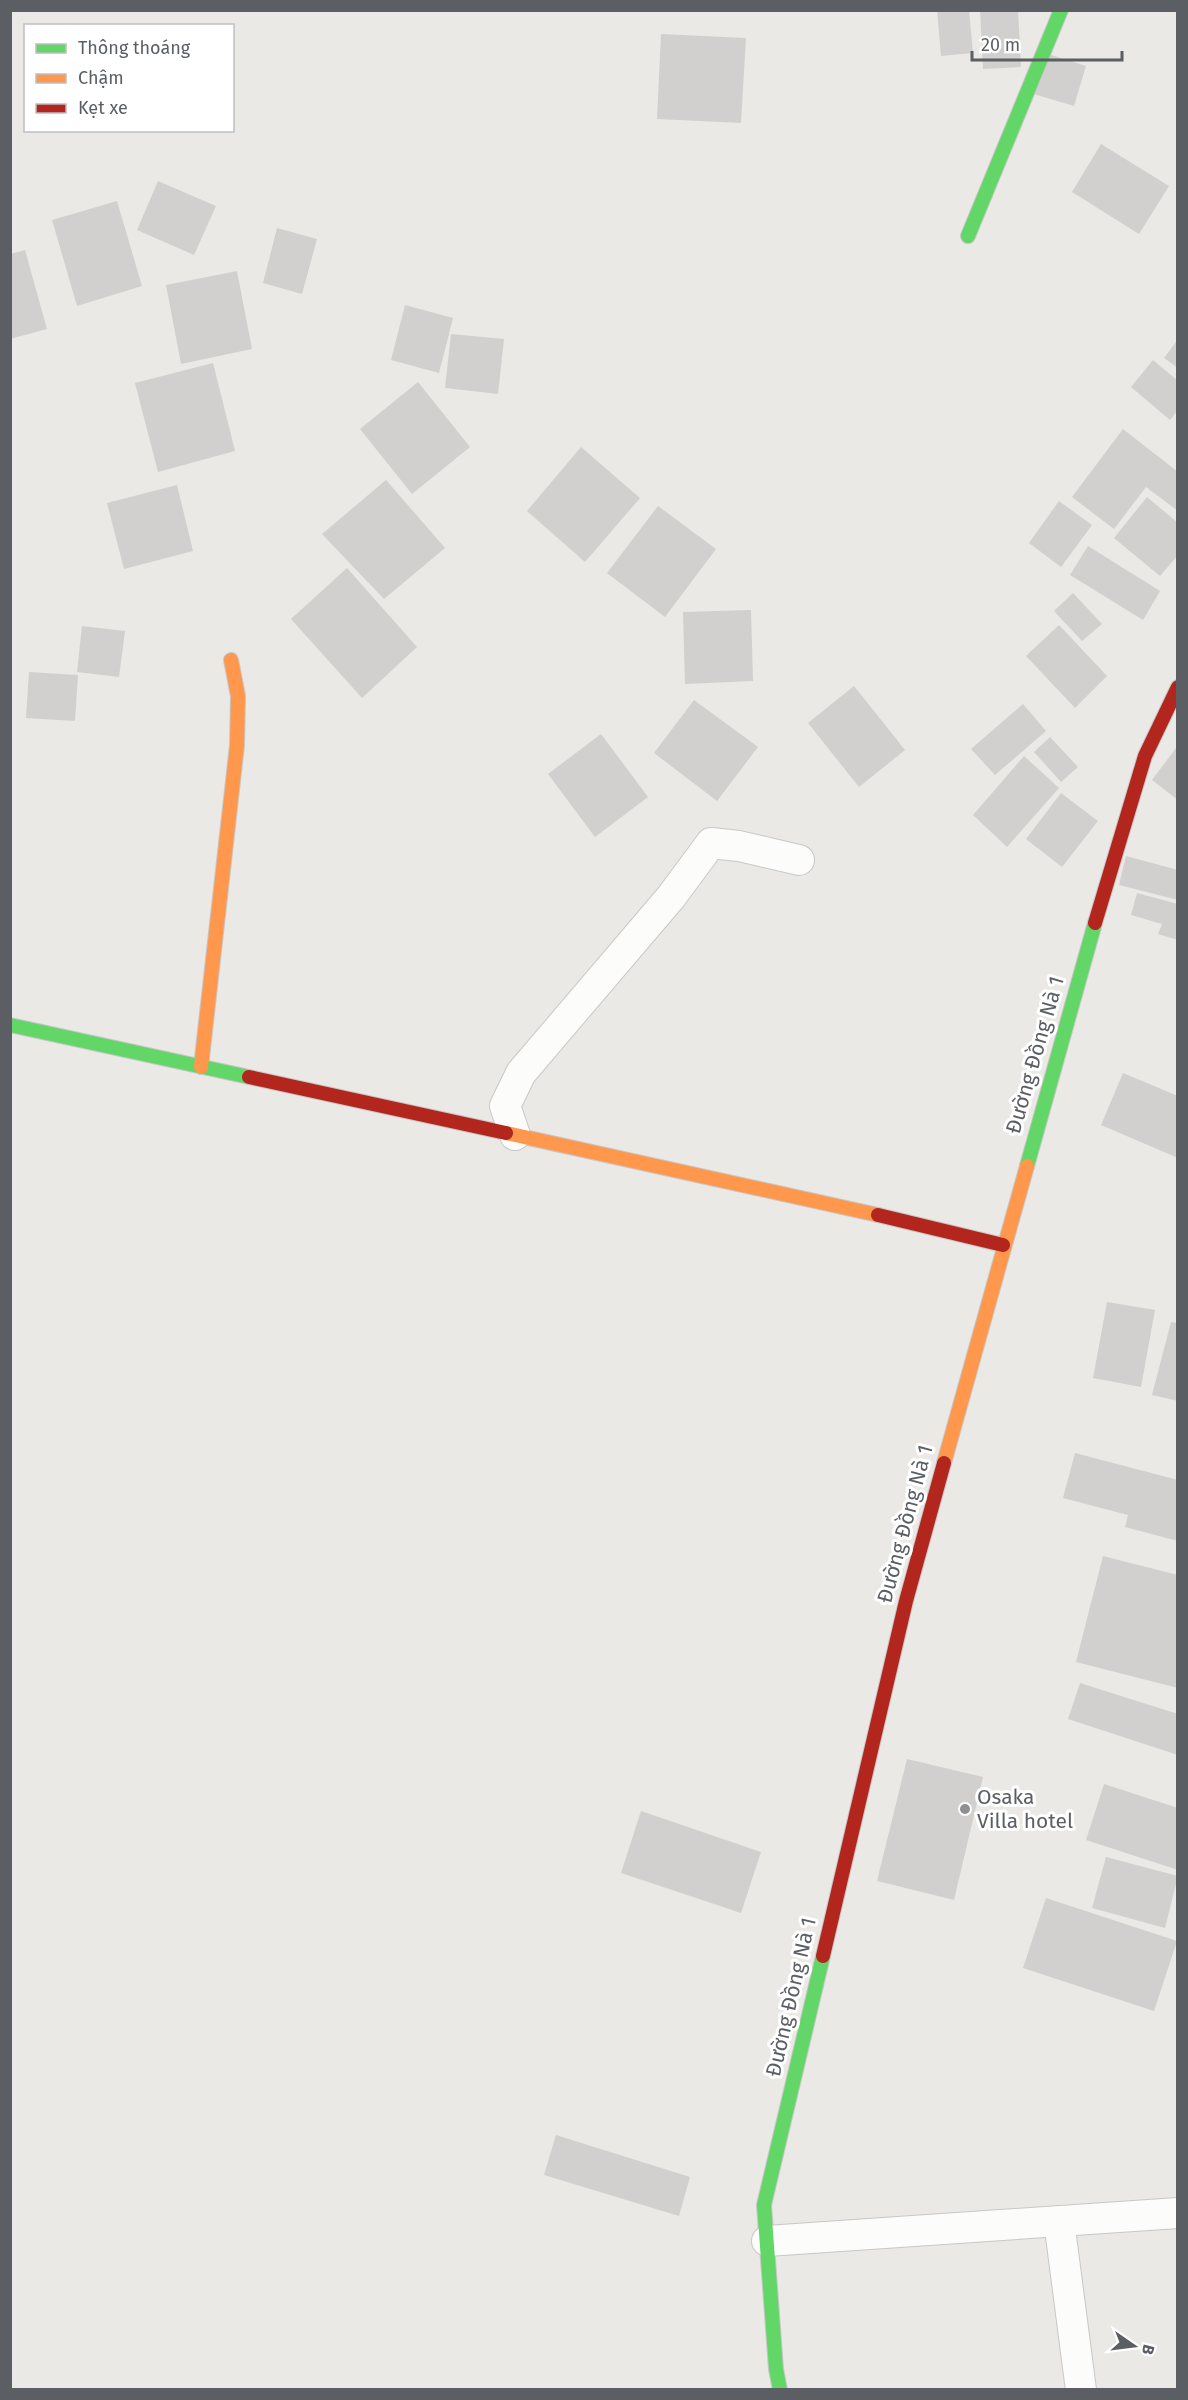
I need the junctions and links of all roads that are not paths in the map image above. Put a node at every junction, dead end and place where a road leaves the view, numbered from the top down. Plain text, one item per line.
1 (1061, 10) edge
2 (968, 236) dead end
3 (231, 660) dead end
4 (1178, 687) edge
5 (799, 860) dead end
6 (10, 1025) edge
7 (201, 1066) junction
8 (515, 1135) junction
9 (1003, 1245) junction
10 (1178, 2213) edge
11 (1059, 2221) junction
12 (767, 2241) junction
13 (780, 2390) edge
14 (1080, 2390) edge

1 - 2 street
3 - 7 street
4 - 9 street, Đường Đồng Nà 1
5 - 8 lane
6 - 7 street
7 - 8 street
8 - 9 street
9 - 12 street, Đường Đồng Nà 1
10 - 11 lane
11 - 12 lane
11 - 14 lane
12 - 13 street, Đường Đồng Nà 1

